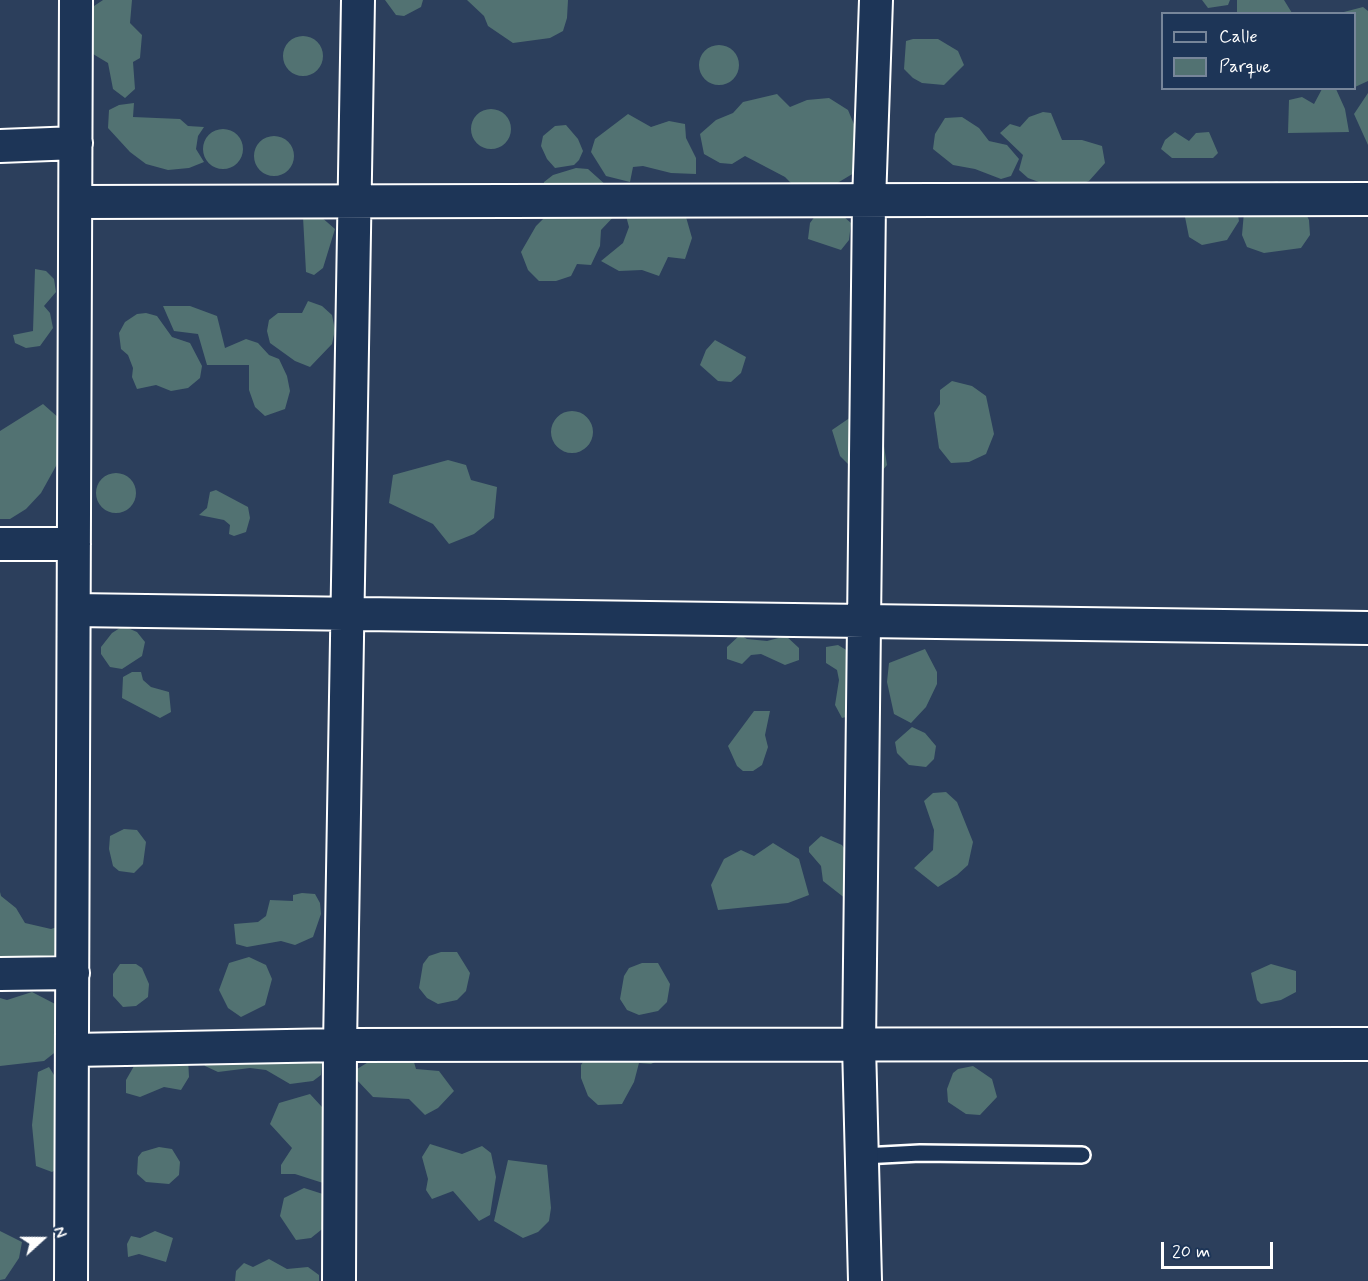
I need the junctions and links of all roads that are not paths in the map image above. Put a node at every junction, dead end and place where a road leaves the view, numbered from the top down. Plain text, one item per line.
1 (76, 0) edge
2 (358, 0) edge
3 (876, 0) edge
4 (76, 143) junction
5 (0, 146) edge
6 (1368, 199) edge
7 (76, 202) junction
8 (354, 202) junction
9 (869, 202) junction
10 (0, 544) edge
11 (74, 544) junction
12 (74, 610) junction
13 (347, 614) junction
14 (863, 620) junction
15 (1368, 628) edge
16 (72, 973) junction
17 (0, 974) edge
18 (1368, 1044) edge
19 (340, 1046) junction
20 (859, 1046) junction
21 (72, 1050) junction
22 (1082, 1155) dead end
23 (863, 1156) junction
24 (71, 1281) edge
25 (339, 1281) edge
26 (865, 1281) edge

1 - 4 street
2 - 8 street
3 - 9 street
4 - 5 street
4 - 7 street
6 - 9 street
7 - 8 street
7 - 11 street
8 - 9 street
8 - 13 street
9 - 14 street
10 - 11 street
11 - 12 street
12 - 13 street
12 - 16 street
13 - 14 street
13 - 19 street
14 - 15 street
14 - 20 street
16 - 17 street
16 - 21 street
18 - 20 street
19 - 20 street
19 - 21 street
19 - 25 street
20 - 23 street
21 - 24 street
22 - 23 lane
23 - 26 street

